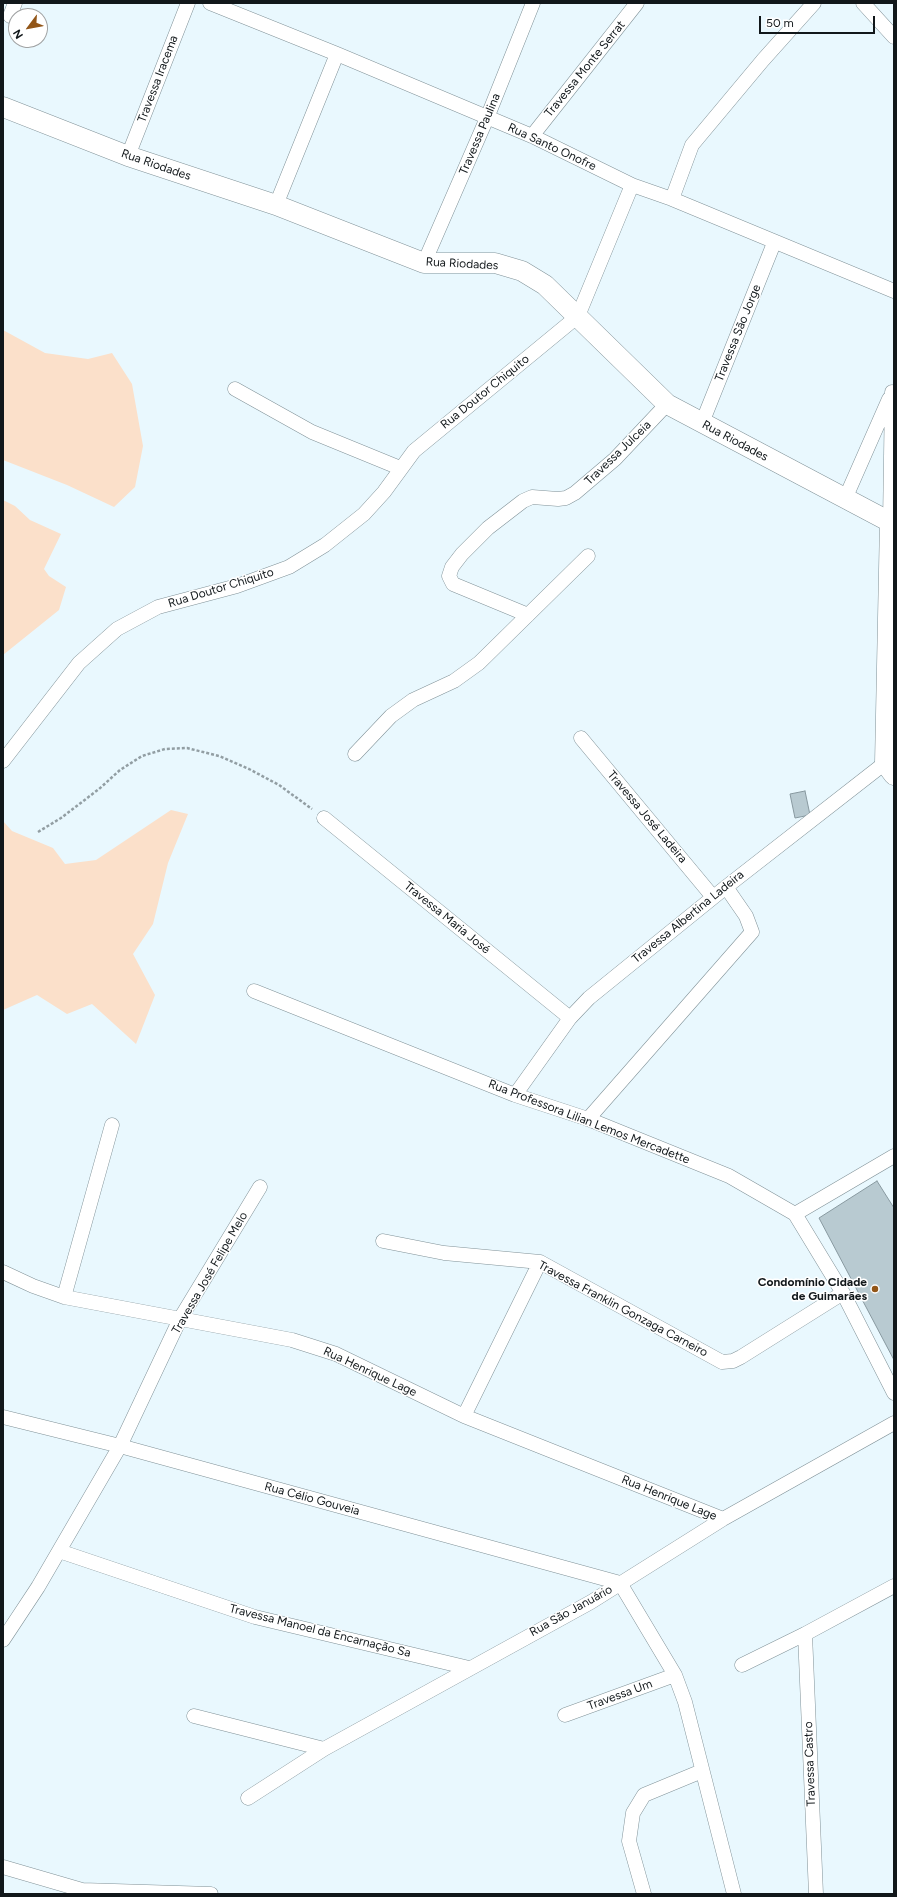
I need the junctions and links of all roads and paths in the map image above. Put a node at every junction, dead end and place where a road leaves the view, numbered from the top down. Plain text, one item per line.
1 (188, 3) edge
2 (210, 3) edge
3 (533, 3) edge
4 (637, 3) edge
5 (814, 3) edge
6 (863, 3) edge
7 (894, 37) edge
8 (337, 54) junction
9 (4, 110) edge
10 (487, 118) junction
11 (532, 136) junction
12 (128, 156) junction
13 (632, 185) junction
14 (672, 199) junction
15 (276, 206) junction
16 (774, 243) junction
17 (424, 264) junction
18 (894, 291) edge
19 (578, 316) junction
20 (235, 389) dead end
21 (893, 390) edge
22 (667, 404) junction
23 (702, 423) junction
24 (400, 468) junction
25 (845, 499) junction
26 (890, 522) junction
27 (588, 556) dead end
28 (528, 615) junction
29 (581, 738) dead end
30 (355, 754) dead end
31 (3, 761) edge
32 (889, 769) edge
33 (324, 818) joint
34 (38, 832) dead end
35 (726, 887) junction
36 (712, 897) junction
37 (254, 991) dead end
38 (570, 1018) junction
39 (515, 1095) junction
40 (588, 1119) junction
41 (112, 1125) dead end
42 (894, 1156) edge
43 (260, 1187) dead end
44 (795, 1214) junction
45 (383, 1242) dead end
46 (540, 1262) junction
47 (3, 1272) edge
48 (843, 1293) junction
49 (64, 1297) junction
50 (180, 1319) junction
51 (894, 1393) edge
52 (464, 1416) junction
53 (3, 1417) edge
54 (894, 1422) edge
55 (120, 1446) junction
56 (724, 1519) junction
57 (59, 1551) junction
58 (620, 1584) junction
59 (894, 1586) edge
60 (805, 1634) junction
61 (3, 1640) edge
62 (742, 1665) dead end
63 (468, 1668) junction
64 (675, 1675) junction
65 (565, 1715) dead end
66 (194, 1716) dead end
67 (324, 1749) junction
68 (702, 1771) junction
69 (248, 1798) dead end
70 (3, 1867) edge
71 (211, 1894) edge
72 (644, 1894) edge
73 (734, 1894) edge
74 (816, 1894) edge

1 - 12 street, Travessa Iracema
2 - 8 street, Rua Santo Onofre
3 - 10 street, Travessa Paulina
4 - 11 street, Travessa Monte Serrat
5 - 14 street
6 - 7 street
8 - 10 street, Rua Santo Onofre
8 - 15 street
9 - 12 street, Rua Riodades
10 - 11 street, Rua Santo Onofre
10 - 17 street, Travessa Paulina
11 - 13 street, Rua Santo Onofre
12 - 15 street, Rua Riodades
13 - 14 street, Rua Santo Onofre
13 - 19 street
14 - 16 street, Rua Santo Onofre
15 - 17 street, Rua Riodades
16 - 18 street, Rua Santo Onofre
16 - 23 street, Travessa São Jorge
17 - 19 street, Rua Riodades
19 - 22 street, Rua Riodades
19 - 24 street, Rua Doutor Chiquito
20 - 24 street
21 - 25 street
21 - 26 street
22 - 23 street, Rua Riodades
22 - 28 street, Travessa Julceia
23 - 25 street, Rua Riodades
24 - 31 street, Rua Doutor Chiquito
25 - 26 street, Rua Riodades
26 - 32 street
27 - 28 street
28 - 30 street
29 - 36 street, Travessa José Ladeira
32 - 35 street, Travessa Albertina Ladeira
33 - 34 path
33 - 38 street, Travessa Maria José
35 - 36 street, Travessa Albertina Ladeira
35 - 40 street
36 - 38 street, Travessa Albertina Ladeira
37 - 39 street, Rua Professora Lilian Lemos Mercadette
38 - 39 street, Travessa Albertina Ladeira
39 - 40 street, Rua Professora Lilian Lemos Mercadette
40 - 44 street, Rua Professora Lilian Lemos Mercadette
41 - 49 street
42 - 44 street
43 - 50 street, Travessa José Felipe Melo
44 - 48 street, Rua Professora Lilian Lemos Mercadette
45 - 46 street, Travessa Franklin Gonzaga Carneiro
46 - 48 street, Travessa Franklin Gonzaga Carneiro
46 - 52 street
47 - 49 street, Rua Henrique Lage
48 - 51 street, Rua Professora Lilian Lemos Mercadette
49 - 50 street, Rua Henrique Lage
50 - 52 street, Rua Henrique Lage
50 - 55 street, Travessa José Felipe Melo
52 - 56 street, Rua Henrique Lage
53 - 55 street, Rua Célio Gouveia
54 - 56 street, Rua São Januário
55 - 57 street, Travessa José Felipe Melo
55 - 58 street, Rua Célio Gouveia
56 - 58 street, Rua São Januário
57 - 61 street, Travessa José Felipe Melo
57 - 63 street, Travessa Manoel da Encarnação Sa
58 - 63 street, Rua São Januário
58 - 64 street
59 - 60 street
60 - 62 street
60 - 74 street, Travessa Castro
63 - 67 street, Rua São Januário
64 - 65 street, Travessa Um
64 - 68 street
66 - 67 street
67 - 69 street, Rua São Januário
68 - 72 street
68 - 73 street
70 - 71 street

